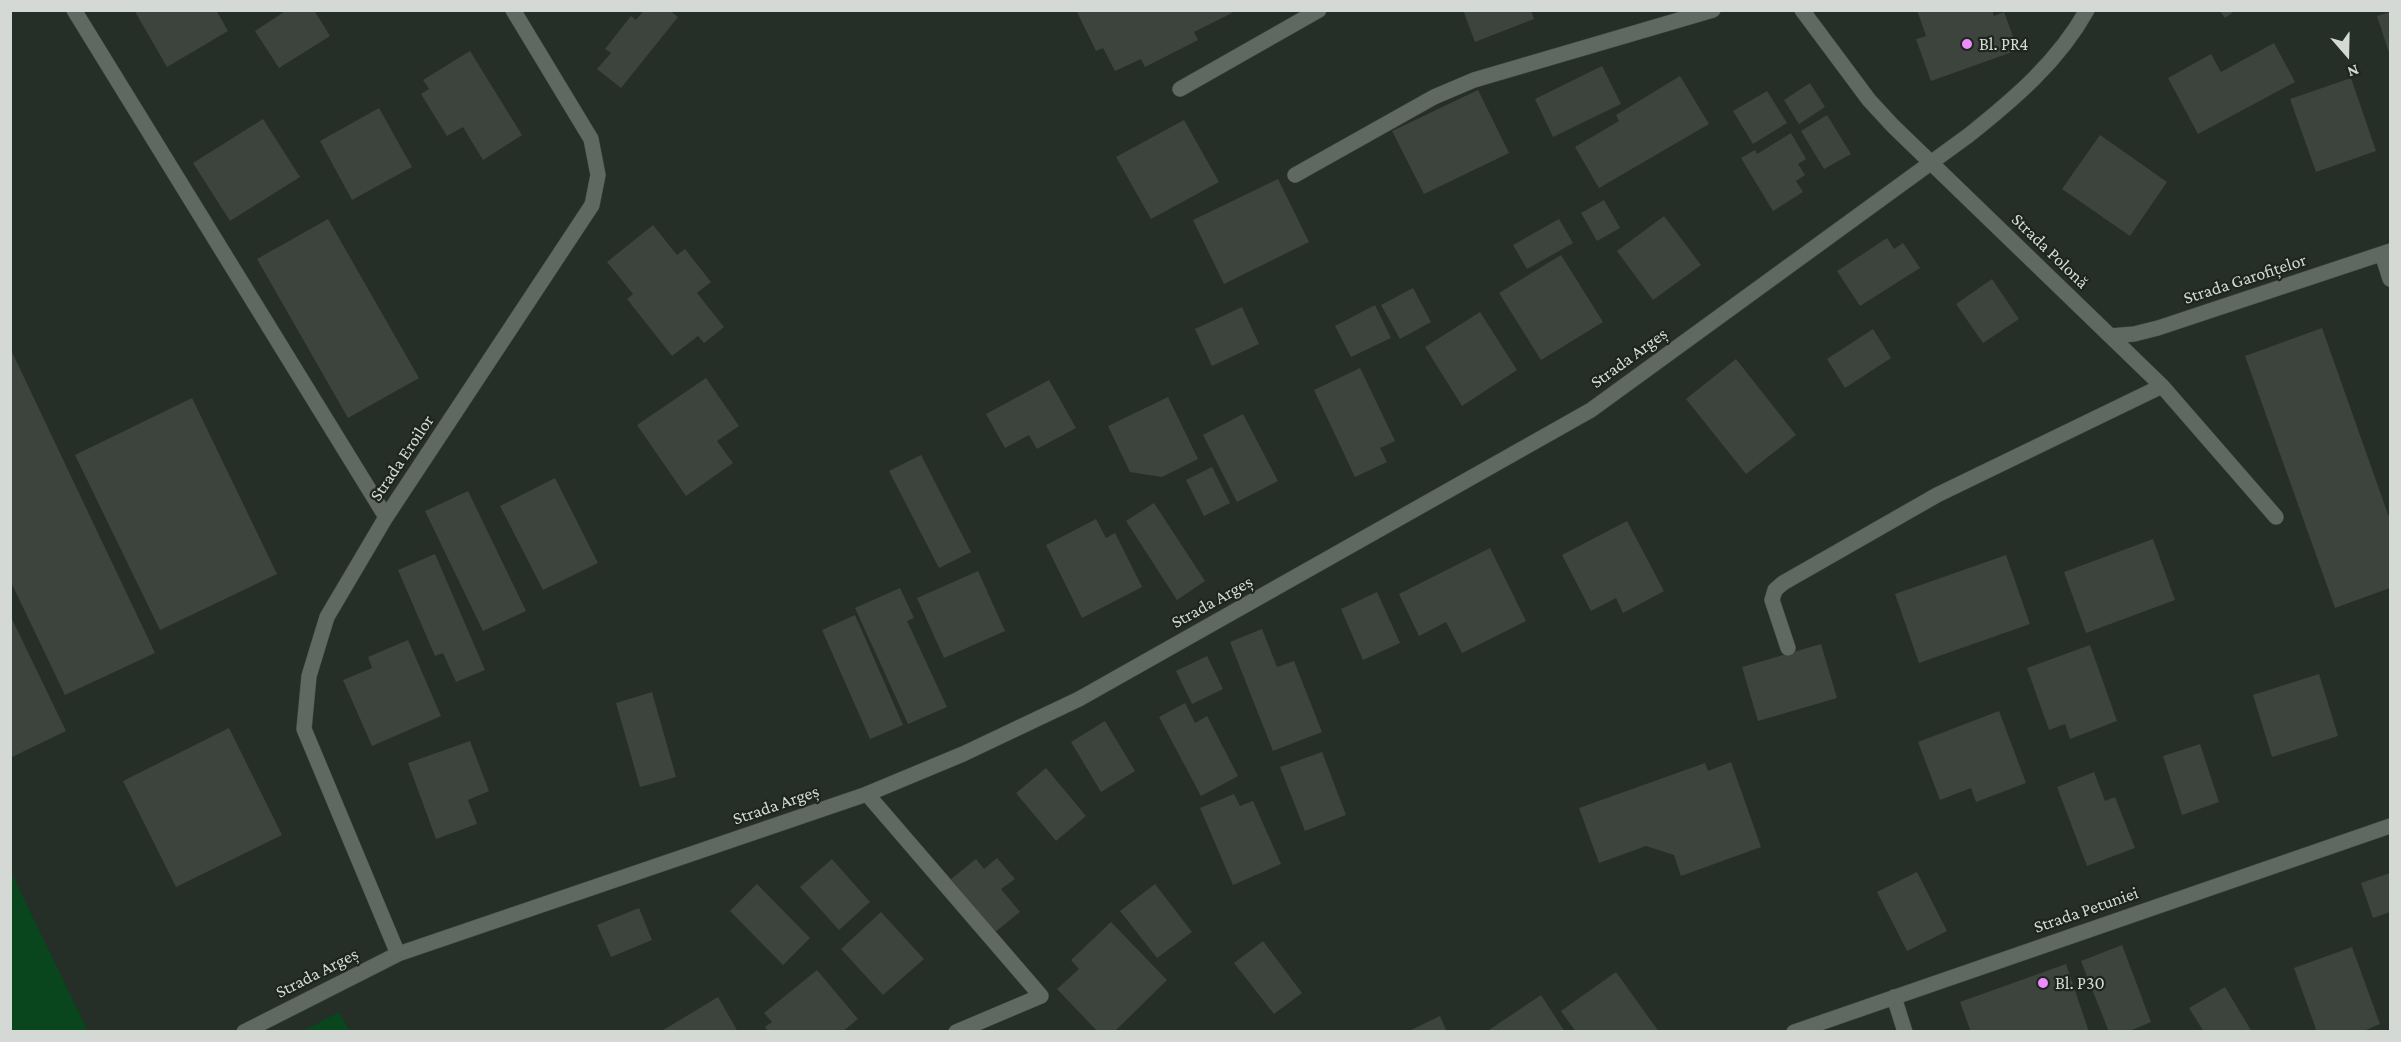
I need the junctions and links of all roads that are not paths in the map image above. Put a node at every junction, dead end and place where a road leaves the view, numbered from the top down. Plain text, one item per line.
1 (74, 10) edge
2 (513, 10) edge
3 (1319, 10) edge
4 (1713, 10) edge
5 (1802, 10) edge
6 (2083, 13) edge
7 (1180, 89) dead end
8 (1929, 162) junction
9 (1295, 175) dead end
10 (2386, 253) edge
11 (2391, 279) edge
12 (2110, 336) junction
13 (2162, 386) junction
14 (386, 517) junction
15 (2276, 517) dead end
16 (1788, 648) dead end
17 (867, 794) junction
18 (2391, 826) edge
19 (398, 954) junction
20 (1894, 997) junction
21 (244, 1032) edge
22 (956, 1032) edge
23 (1794, 1032) edge
24 (1905, 1032) edge

1 - 14 street
2 - 14 street, Strada Eroilor
3 - 7 street
4 - 9 street
5 - 8 street, Strada Polonă
6 - 8 street, Strada Argeș
8 - 12 street, Strada Polonă
8 - 17 street, Strada Argeș
10 - 11 street
10 - 12 street, Strada Garofițelor
12 - 13 street, Strada Polonă
13 - 15 street, Strada Polonă
13 - 16 street
14 - 19 street, Strada Eroilor
17 - 19 street, Strada Argeș
17 - 22 street
18 - 20 street, Strada Petuniei
19 - 21 street, Strada Argeș
20 - 23 street, Strada Petuniei
20 - 24 street

